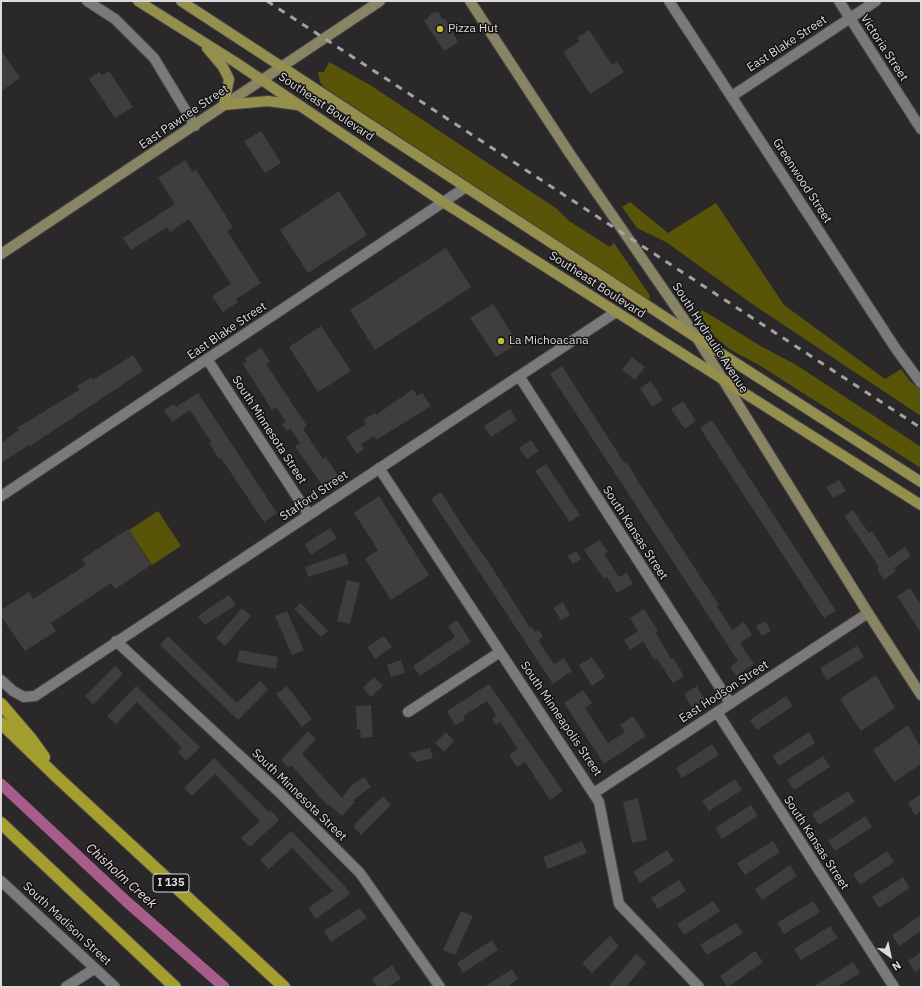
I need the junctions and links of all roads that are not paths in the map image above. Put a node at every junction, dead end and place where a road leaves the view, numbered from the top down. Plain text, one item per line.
1 (87, 1) edge
2 (138, 1) edge
3 (181, 1) edge
4 (380, 1) edge
5 (470, 1) edge
6 (669, 1) edge
7 (839, 1) edge
8 (876, 1) edge
9 (850, 18) junction
10 (200, 40) junction
11 (282, 67) junction
12 (263, 80) junction
13 (732, 96) junction
14 (224, 105) junction
15 (302, 106) junction
16 (195, 126) junction
17 (921, 129) edge
18 (466, 187) junction
19 (444, 202) junction
20 (1, 254) edge
21 (616, 312) junction
22 (697, 338) junction
23 (207, 359) junction
24 (519, 376) junction
25 (723, 380) junction
26 (921, 383) edge
27 (379, 468) junction
28 (921, 482) edge
29 (1, 496) edge
30 (921, 505) edge
31 (309, 515) junction
32 (868, 613) junction
33 (116, 642) junction
34 (500, 652) junction
35 (1, 680) edge
36 (921, 695) edge
37 (730, 703) junction
38 (1, 704) edge
39 (408, 712) dead end
40 (717, 712) junction
41 (1, 723) edge
42 (58, 778) junction
43 (594, 793) junction
44 (1, 823) edge
45 (1, 881) edge
46 (94, 968) junction
47 (66, 987) edge
48 (115, 987) edge
49 (175, 987) edge
50 (284, 987) edge
51 (440, 987) edge
52 (700, 987) edge
53 (894, 987) edge

1 - 16 street
2 - 10 main road, Southeast Boulevard
3 - 11 main road, Southeast Boulevard
4 - 11 street, East Pawnee Street
5 - 22 street, South Hydraulic Avenue
6 - 13 street, Greenwood Street
7 - 9 street, Victoria Street
8 - 9 street, East Blake Street
9 - 13 street, East Blake Street
9 - 17 street, Victoria Street
10 - 12 main road, Southeast Boulevard
10 - 14 main road
11 - 12 street, East Pawnee Street
11 - 18 main road, Southeast Boulevard
12 - 14 street, East Pawnee Street
12 - 15 main road, Southeast Boulevard
13 - 26 street, Greenwood Street
14 - 15 main road
14 - 16 street, East Pawnee Street
15 - 19 main road, Southeast Boulevard
16 - 20 street, East Pawnee Street
18 - 19 street, East Blake Street
18 - 22 main road, Southeast Boulevard
19 - 21 main road, Southeast Boulevard
19 - 23 street, East Blake Street
21 - 24 street, Stafford Street
21 - 25 main road, Southeast Boulevard
22 - 25 street, South Hydraulic Avenue
22 - 28 main road, Southeast Boulevard
23 - 29 street, East Blake Street
23 - 31 street, South Minnesota Street
24 - 27 street, Stafford Street
24 - 37 street, South Kansas Street
25 - 30 main road, Southeast Boulevard
25 - 32 street, South Hydraulic Avenue
27 - 31 street, Stafford Street
27 - 34 street, South Minneapolis Street
31 - 33 street, Stafford Street
32 - 36 street, South Hydraulic Avenue
32 - 37 street, East Hodson Street
33 - 35 street, Stafford Street
33 - 51 street, South Minnesota Street
34 - 39 street
34 - 43 street, South Minneapolis Street
37 - 40 street, East Hodson Street
38 - 42 highway
40 - 43 street, East Hodson Street
40 - 53 street, South Kansas Street
41 - 42 highway, I 135
42 - 50 highway, I 135
43 - 52 street, South Minneapolis Street
44 - 49 highway
45 - 46 street, South Madison Street
46 - 47 street
46 - 48 street, South Madison Street

